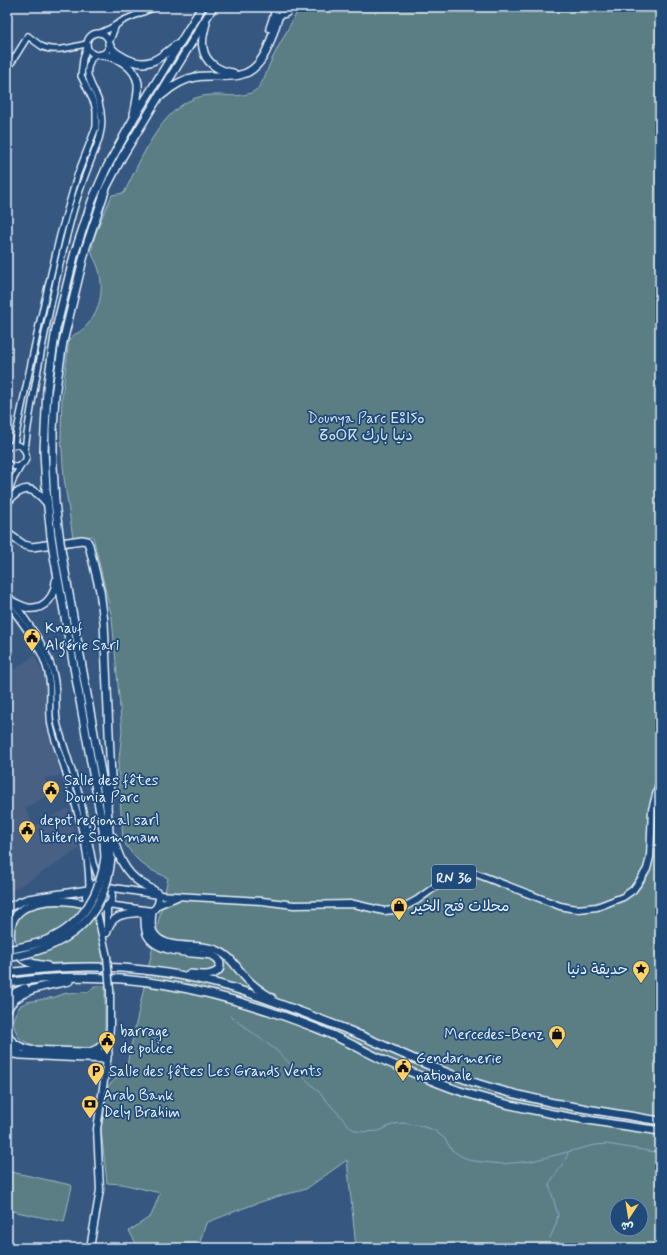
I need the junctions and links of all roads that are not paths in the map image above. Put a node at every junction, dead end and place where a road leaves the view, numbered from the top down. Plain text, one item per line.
1 (155, 7) edge
2 (202, 7) edge
3 (212, 7) edge
4 (291, 7) edge
5 (275, 12) edge
6 (207, 17) junction
7 (116, 25) junction
8 (100, 33) junction
9 (180, 43) junction
10 (109, 44) junction
11 (87, 46) junction
12 (97, 55) junction
13 (117, 57) junction
14 (126, 62) junction
15 (7, 70) edge
16 (153, 104) junction
17 (134, 118) junction
18 (9, 446) edge
19 (25, 450) junction
20 (7, 463) edge
21 (23, 464) junction
22 (7, 496) edge
23 (7, 502) edge
24 (47, 502) junction
25 (7, 533) edge
26 (57, 571) junction
27 (7, 593) edge
28 (10, 602) edge
29 (660, 780) edge
30 (107, 806) junction
31 (110, 828) junction
32 (108, 858) junction
33 (101, 883) junction
34 (108, 887) junction
35 (88, 889) junction
36 (159, 895) junction
37 (180, 896) junction
38 (158, 904) junction
39 (108, 905) junction
40 (93, 907) junction
41 (7, 908) edge
42 (149, 912) junction
43 (107, 932) junction
44 (106, 947) junction
45 (7, 950) edge
46 (7, 958) edge
47 (79, 967) junction
48 (153, 972) junction
49 (7, 973) edge
50 (85, 977) junction
51 (7, 983) edge
52 (49, 985) junction
53 (7, 999) edge
54 (7, 1010) edge
55 (300, 1011) junction
56 (7, 1034) edge
57 (109, 1036) junction
58 (7, 1046) edge
59 (7, 1053) edge
60 (90, 1055) junction
61 (29, 1056) junction
62 (108, 1056) junction
63 (106, 1068) junction
64 (660, 1120) edge
65 (660, 1131) edge
66 (90, 1248) edge

1 - 7 street
2 - 9 highway
3 - 6 highway
4 - 5 street
5 - 6 highway
5 - 16 highway
6 - 16 highway
7 - 8 street
7 - 10 street
8 - 10 street
8 - 11 street
9 - 14 highway
9 - 17 highway
10 - 12 street
10 - 13 highway
11 - 12 street
11 - 15 street
11 - 18 street
12 - 13 highway
12 - 19 street
13 - 14 highway
14 - 17 highway
16 - 30 highway, bridge
17 - 24 highway
18 - 19 street
19 - 21 street
20 - 21 street
21 - 22 street
23 - 24 highway
24 - 26 highway, bridge
25 - 30 highway
26 - 28 highway
26 - 32 highway
27 - 28 street
28 - 33 street
28 - 35 street
29 - 37 main road, RN 36
30 - 31 highway
31 - 32 highway
31 - 36 highway
32 - 45 highway, bridge
32 - 46 highway, bridge
33 - 34 main road
33 - 35 main road
34 - 36 main road, RN 36
34 - 39 main road
35 - 40 main road
35 - 41 highway
36 - 37 main road, RN 36
36 - 38 main road
37 - 38 main road
38 - 42 main road
39 - 40 main road
39 - 42 main road
39 - 43 main road
40 - 44 main road
40 - 47 highway
42 - 43 main road
42 - 48 highway
42 - 55 highway
43 - 44 main road
44 - 57 main road, bridge
47 - 48 highway
47 - 49 highway
48 - 55 highway
50 - 51 highway
50 - 52 highway
50 - 65 highway
52 - 53 highway
52 - 54 highway
55 - 64 highway
56 - 60 highway
57 - 60 main road
57 - 62 main road
58 - 61 highway
59 - 61 highway
60 - 61 highway
60 - 62 highway
60 - 63 main road
62 - 63 main road
63 - 66 main road

